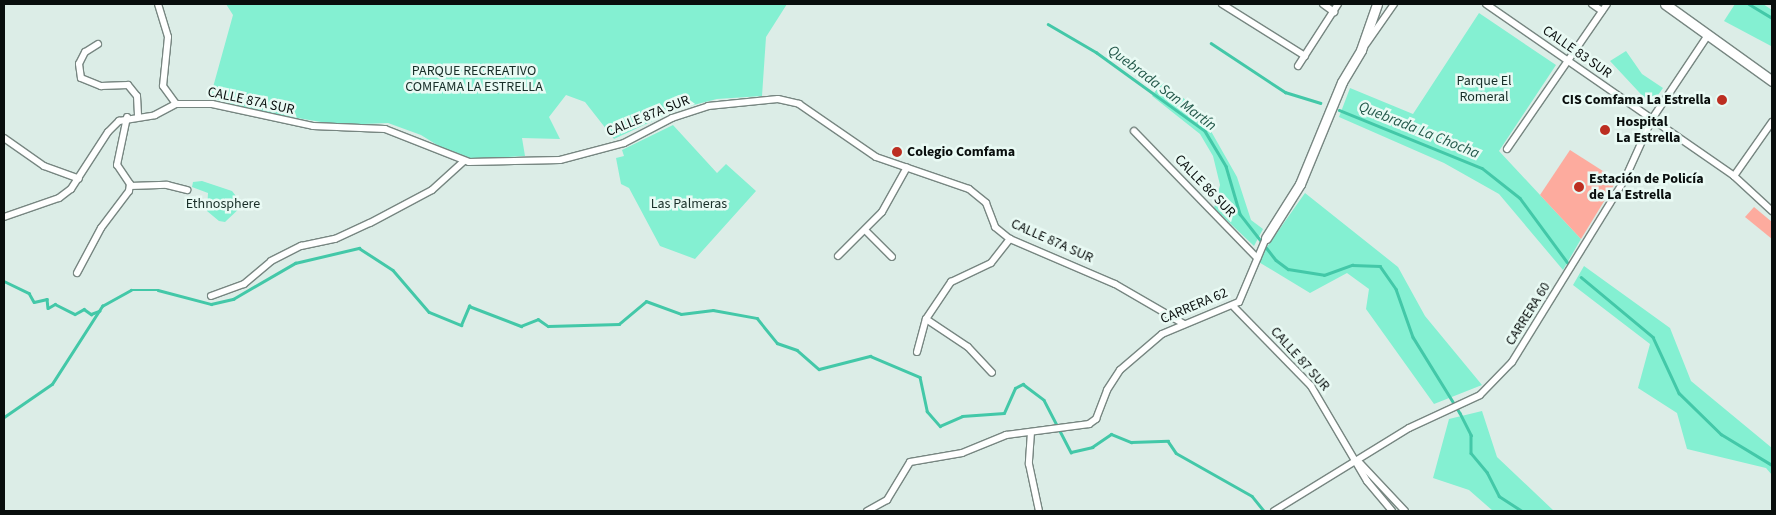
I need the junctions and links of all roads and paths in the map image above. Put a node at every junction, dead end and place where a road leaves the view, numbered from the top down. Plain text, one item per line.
1 (158, 4) edge
2 (1222, 4) edge
3 (1322, 4) edge
4 (1338, 4) edge
5 (1377, 4) edge
6 (1394, 4) edge
7 (1486, 4) edge
8 (1592, 4) edge
9 (1607, 4) edge
10 (1665, 4) edge
11 (1602, 11) junction
12 (1334, 12) junction
13 (1708, 35) junction
14 (98, 44) dead end
15 (1362, 50) junction
16 (1305, 56) junction
17 (1567, 60) junction
18 (1298, 66) dead end
19 (1772, 81) edge
20 (176, 104) junction
21 (127, 117) junction
22 (138, 118) junction
23 (1652, 119) junction
24 (1772, 122) edge
25 (1134, 131) dead end
26 (4, 138) edge
27 (1507, 149) dead end
28 (463, 162) junction
29 (907, 167) junction
30 (1734, 176) junction
31 (79, 179) junction
32 (130, 186) junction
33 (187, 190) dead end
34 (1772, 211) edge
35 (4, 217) edge
36 (865, 230) junction
37 (1266, 238) joint
38 (1010, 239) junction
39 (838, 256) dead end
40 (892, 257) dead end
41 (1257, 258) junction
42 (78, 274) dead end
43 (211, 296) dead end
44 (1234, 307) junction
45 (926, 319) junction
46 (1184, 324) junction
47 (917, 352) dead end
48 (992, 373) dead end
49 (1031, 432) junction
50 (1356, 459) junction
51 (868, 511) edge
52 (1039, 511) edge
53 (1274, 511) edge
54 (1392, 511) edge
55 (1405, 511) edge

1 - 20 street
2 - 16 street
3 - 12 street
4 - 12 street
5 - 15 street
6 - 15 street, CARRERA 62
7 - 17 street, CALLE 83 SUR
8 - 11 street
9 - 11 street
10 - 13 street
11 - 17 street
12 - 16 street
13 - 19 street
13 - 23 street, CARRERA 60
14 - 22 street
15 - 37 street, CARRERA 62
16 - 18 street
17 - 23 street, CALLE 83 SUR
17 - 27 street
20 - 22 street, CALLE 87A SUR
20 - 28 street, CALLE 87A SUR
21 - 22 street, CALLE 87A SUR
21 - 31 street
21 - 32 street
23 - 30 street, CALLE 83 SUR
23 - 50 street, CARRERA 60
24 - 30 street
25 - 41 street, CALLE 86 SUR
26 - 31 street
28 - 29 street, CALLE 87A SUR
28 - 43 street
29 - 36 street
29 - 38 street, CALLE 87A SUR
30 - 34 street, CALLE 83 SUR
31 - 35 street
32 - 33 street
32 - 42 street
36 - 39 street
36 - 40 street
37 - 41 street, CARRERA 62
38 - 45 street
38 - 46 street, CALLE 87A SUR
41 - 44 street, CARRERA 62
44 - 46 street, CARRERA 62
44 - 50 street, CALLE 87 SUR
45 - 47 street
45 - 48 street
46 - 49 street, CARRERA 62
49 - 51 street, CARRERA 62
49 - 52 street
50 - 53 street, CARRERA 60
50 - 54 street, CALLE 87 SUR
50 - 55 street, CALLE 87 SUR

